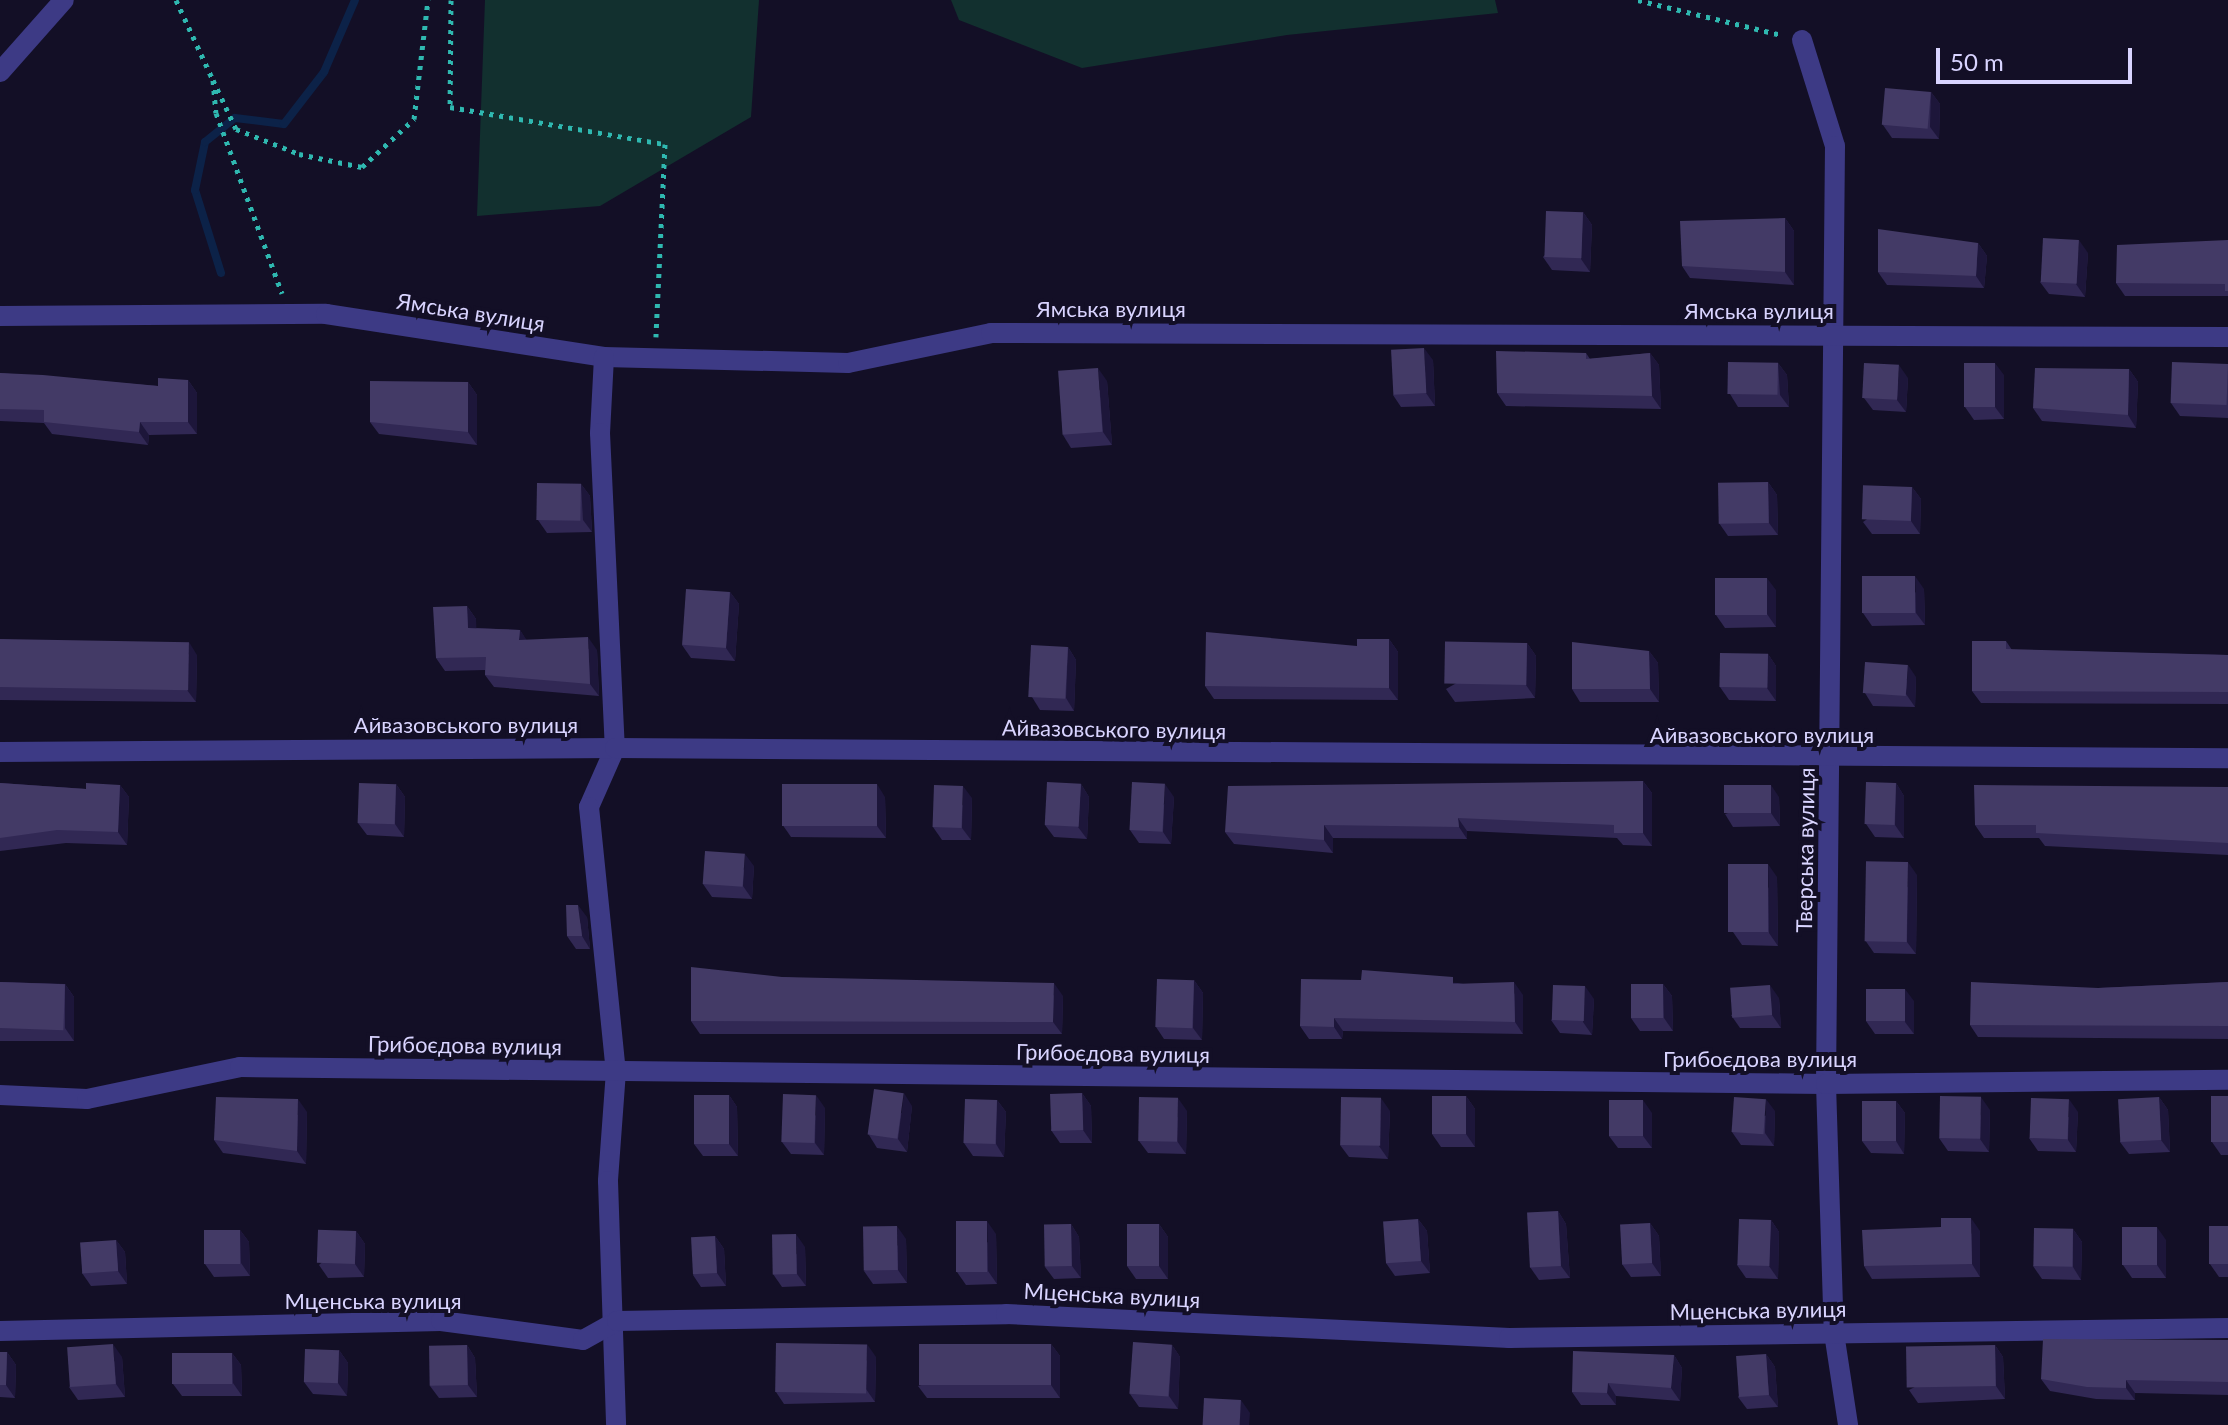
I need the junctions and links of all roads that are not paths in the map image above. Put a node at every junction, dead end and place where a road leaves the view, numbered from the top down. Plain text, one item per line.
1 (64, 0) edge
2 (1802, 40) road end
3 (0, 72) edge
4 (0, 316) edge
5 (1834, 335) junction
6 (2228, 337) edge
7 (604, 357) junction
8 (615, 748) junction
9 (0, 752) edge
10 (2228, 758) edge
11 (1830, 760) junction
12 (616, 1071) junction
13 (2228, 1080) edge
14 (1826, 1084) junction
15 (0, 1095) edge
16 (617, 1321) junction
17 (2228, 1328) edge
18 (0, 1331) edge
19 (1834, 1333) junction
20 (616, 1425) edge
21 (1848, 1425) edge

1 - 3 street
2 - 5 street, Тверська вулиця
4 - 7 street, Ямська вулиця
5 - 6 street, Ямська вулиця
5 - 7 street, Ямська вулиця
5 - 11 street, Тверська вулиця
7 - 8 street
8 - 9 street, Айвазовського вулиця
8 - 11 street, Айвазовського вулиця
8 - 12 street
10 - 11 street, Айвазовського вулиця
11 - 14 street, Тверська вулиця
12 - 14 street, Грибоєдова вулиця
12 - 15 street, Грибоєдова вулиця
12 - 16 street
13 - 14 street, Грибоєдова вулиця
14 - 19 street, Тверська вулиця
16 - 18 street, Мценська вулиця
16 - 19 street, Мценська вулиця
16 - 20 street
17 - 19 street, Мценська вулиця
19 - 21 street, Тверська вулиця

